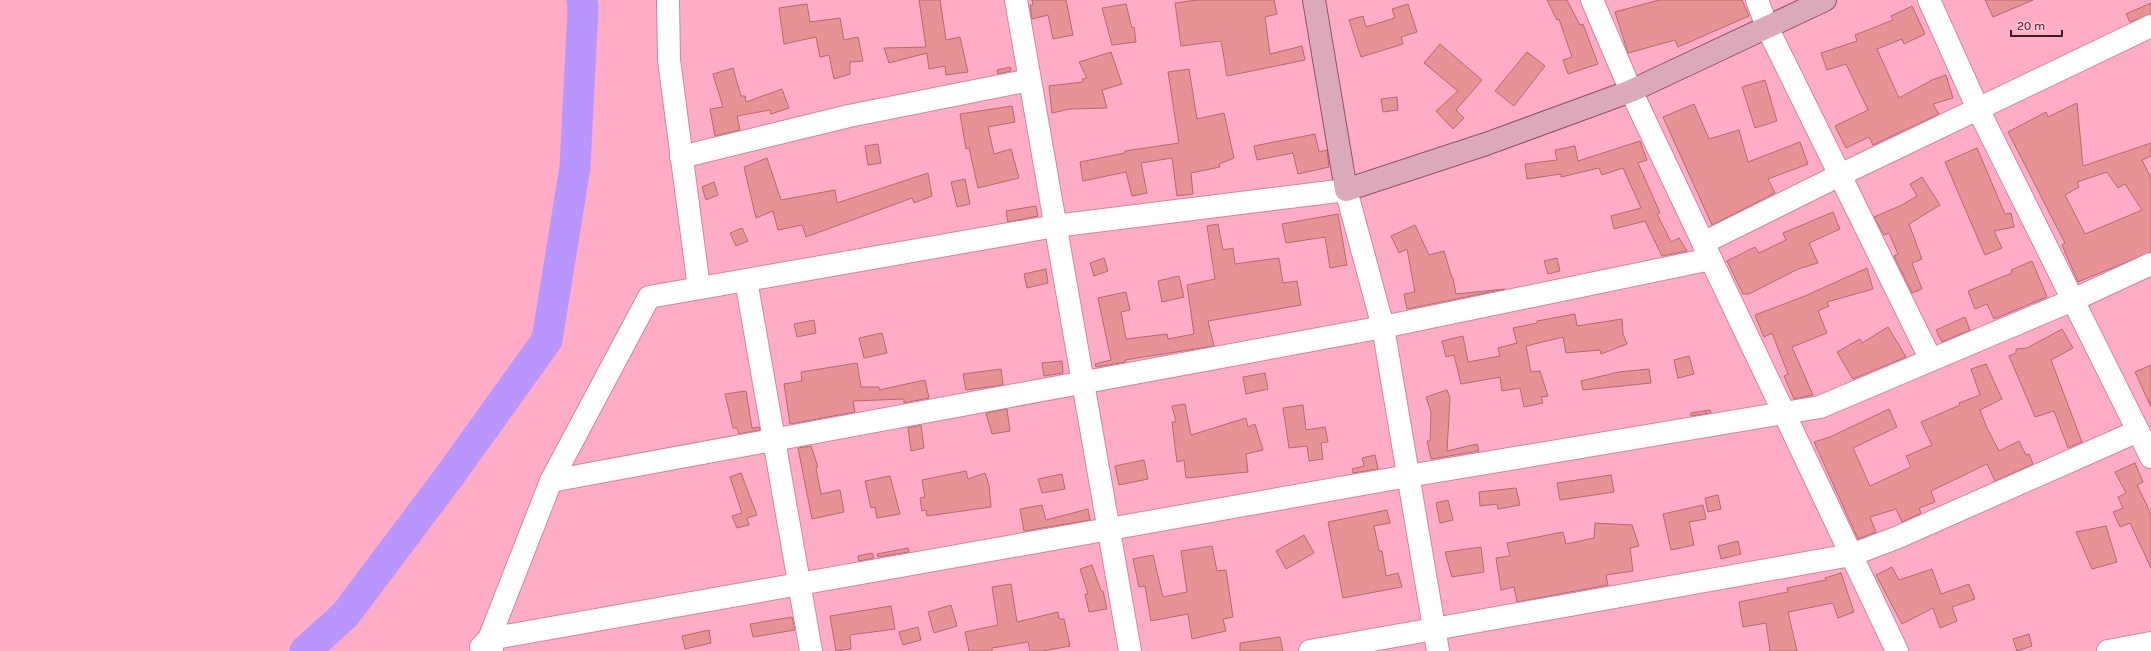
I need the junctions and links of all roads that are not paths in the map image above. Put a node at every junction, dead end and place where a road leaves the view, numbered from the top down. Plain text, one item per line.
1 (668, 0) edge
2 (1016, 0) edge
3 (1314, 0) edge
4 (1592, 0) edge
5 (1757, 0) edge
6 (1825, 0) edge
7 (1929, 0) edge
8 (2151, 26) edge
9 (1767, 27) junction
10 (1030, 80) junction
11 (1632, 91) junction
12 (1978, 109) junction
13 (681, 156) junction
14 (1840, 174) junction
15 (1346, 190) junction
16 (1056, 226) junction
17 (1707, 251) junction
18 (2151, 264) edge
19 (746, 280) junction
20 (699, 288) junction
21 (2073, 300) junction
22 (1383, 327) junction
23 (1931, 360) junction
24 (1083, 383) junction
25 (1783, 411) junction
26 (2138, 431) junction
27 (774, 438) junction
28 (2151, 457) edge
29 (1408, 476) junction
30 (551, 481) junction
31 (1109, 530) junction
32 (1851, 554) junction
33 (800, 584) junction
34 (1434, 628) junction
35 (2151, 643) edge
36 (486, 647) edge
37 (811, 651) edge
38 (1130, 651) edge
39 (1310, 651) edge
40 (1438, 651) edge
41 (1897, 651) edge
42 (2108, 651) edge

1 - 13 street
2 - 10 street
3 - 15 main road
4 - 11 street
5 - 9 street
6 - 9 main road
7 - 12 street
8 - 12 street
9 - 11 main road
9 - 14 street
10 - 13 street
10 - 16 street
11 - 15 main road
11 - 17 street
12 - 14 street
12 - 21 street
13 - 20 street
14 - 17 street
14 - 23 street
15 - 16 street
15 - 22 street
16 - 19 street
16 - 24 street
17 - 22 street
17 - 25 street
18 - 21 street
19 - 20 street
19 - 27 street
20 - 30 street
21 - 23 street
21 - 26 street
22 - 24 street
22 - 29 street
23 - 25 street
24 - 27 street
24 - 31 street
25 - 29 street
25 - 32 street
26 - 28 street
26 - 32 street
27 - 30 street
27 - 33 street
29 - 31 street
29 - 34 street
30 - 36 street
31 - 33 street
31 - 38 street
32 - 34 street
32 - 41 street
33 - 36 street
33 - 37 street
34 - 39 street
34 - 40 street
35 - 42 street

